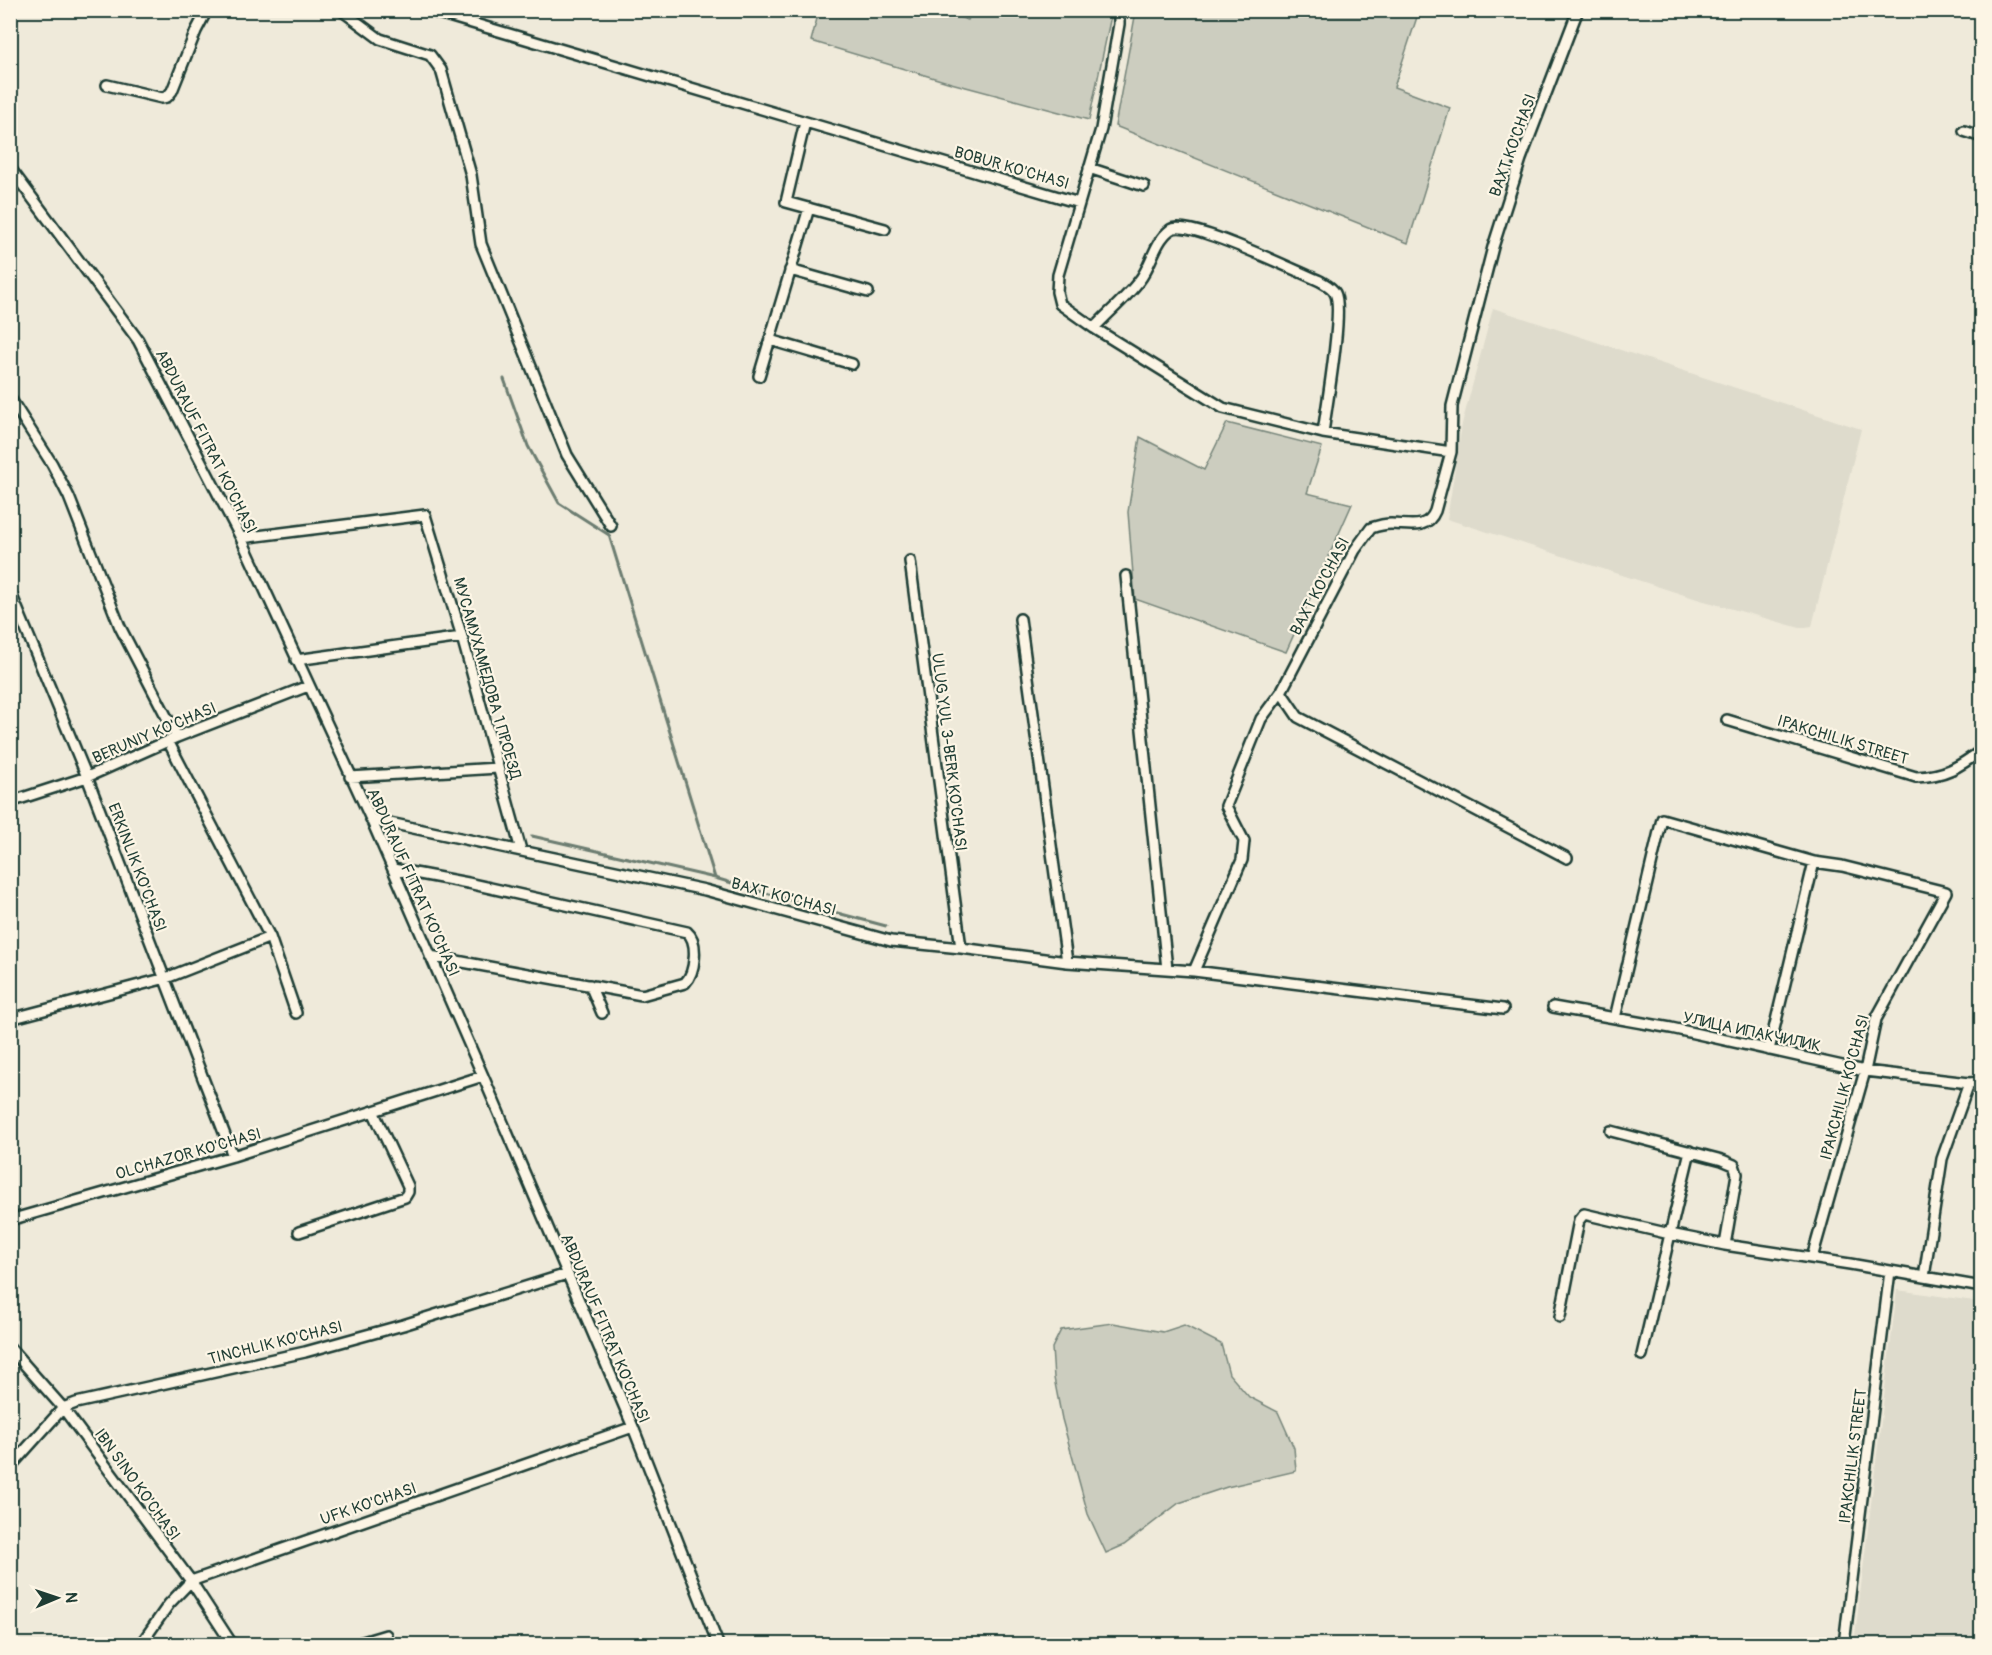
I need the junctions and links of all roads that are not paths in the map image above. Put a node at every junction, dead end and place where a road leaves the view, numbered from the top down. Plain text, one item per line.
1 (207, 10) edge
2 (341, 10) edge
3 (428, 10) edge
4 (1119, 10) edge
5 (1578, 10) edge
6 (107, 85) dead end
7 (805, 122) junction
8 (1964, 131) dead end
9 (1982, 137) edge
10 (10, 168) edge
11 (1089, 168) junction
12 (1144, 186) dead end
13 (1079, 203) junction
14 (809, 208) junction
15 (885, 229) dead end
16 (790, 270) junction
17 (868, 292) dead end
18 (1094, 327) junction
19 (770, 340) junction
20 (852, 364) dead end
21 (759, 376) dead end
22 (10, 398) edge
23 (1323, 433) junction
24 (1451, 452) junction
25 (611, 526) dead end
26 (241, 538) junction
27 (910, 561) dead end
28 (1126, 576) dead end
29 (10, 591) edge
30 (1020, 619) dead end
31 (462, 637) junction
32 (296, 660) junction
33 (308, 686) junction
34 (1281, 692) junction
35 (1727, 720) dead end
36 (173, 739) junction
37 (1982, 750) edge
38 (498, 768) junction
39 (87, 777) junction
40 (350, 777) junction
41 (10, 802) edge
42 (371, 819) junction
43 (522, 850) junction
44 (1566, 858) dead end
45 (1814, 862) junction
46 (393, 869) junction
47 (270, 937) junction
48 (961, 948) junction
49 (430, 956) junction
50 (1067, 962) junction
51 (1167, 969) junction
52 (1194, 971) junction
53 (166, 978) junction
54 (590, 985) junction
55 (1553, 1007) dead end
56 (1503, 1009) dead end
57 (296, 1013) dead end
58 (602, 1013) dead end
59 (1615, 1018) junction
60 (10, 1019) edge
61 (1769, 1050) junction
62 (1865, 1071) junction
63 (483, 1076) junction
64 (1982, 1082) edge
65 (1969, 1083) junction
66 (373, 1112) junction
67 (1611, 1131) dead end
68 (1690, 1151) junction
69 (233, 1156) junction
70 (10, 1220) edge
71 (298, 1232) dead end
72 (1670, 1234) junction
73 (1725, 1245) junction
74 (1812, 1258) junction
75 (1890, 1271) junction
76 (567, 1274) junction
77 (1924, 1277) junction
78 (1982, 1287) edge
79 (1560, 1317) dead end
80 (10, 1348) edge
81 (1642, 1355) dead end
82 (63, 1408) junction
83 (633, 1426) junction
84 (10, 1467) edge
85 (191, 1581) junction
86 (386, 1635) dead end
87 (141, 1644) edge
88 (232, 1644) edge
89 (356, 1644) edge
90 (718, 1644) edge
91 (1844, 1644) edge

1 - 6 street
2 - 25 street
3 - 7 street, BOBUR KO'CHASI
4 - 11 street
5 - 24 street, BAXT KO'CHASI
7 - 13 street, BOBUR KO'CHASI
7 - 14 street
8 - 9 street
10 - 26 street, ABDURAUF FITRAT KO'CHASI
11 - 12 street
11 - 13 street
13 - 18 street, BOBUR KO'CHASI
14 - 15 street
14 - 16 street
16 - 17 street
16 - 19 street
18 - 23 street, BOBUR KO'CHASI
18 - 23 street
19 - 20 street
19 - 21 street
22 - 36 street
23 - 24 street, BOBUR KO'CHASI
24 - 34 street, BAXT KO'CHASI
26 - 31 street, МУСАМУХАМЕДОВА 1 ПРОЕЗД
26 - 32 street, ABDURAUF FITRAT KO'CHASI
27 - 48 street, ULUG YUL 3-BERK KO'CHASI
28 - 51 street
29 - 39 street, ERKINLIK KO'CHASI
30 - 50 street
31 - 32 street
31 - 38 street, МУСАМУХАМЕДОВА 1 ПРОЕЗД
32 - 33 street, ABDURAUF FITRAT KO'CHASI
33 - 36 street, BERUNIY KO'CHASI
33 - 40 street, ABDURAUF FITRAT KO'CHASI
34 - 44 street
34 - 52 street, BAXT KO'CHASI
35 - 37 street, IPAKCHILIK STREET
36 - 39 street, BERUNIY KO'CHASI
36 - 47 street
38 - 40 street
38 - 43 street, МУСАМУХАМЕДОВА 1 ПРОЕЗД
39 - 41 street, BERUNIY KO'CHASI
39 - 53 street, ERKINLIK KO'CHASI
40 - 42 street, ABDURAUF FITRAT KO'CHASI
42 - 43 street, BAXT KO'CHASI
42 - 46 street, ABDURAUF FITRAT KO'CHASI
43 - 48 street, BAXT KO'CHASI
45 - 59 street, IPAKCHILIK KO'CHASI
45 - 61 street
45 - 62 street, IPAKCHILIK KO'CHASI
46 - 49 street, ABDURAUF FITRAT KO'CHASI
46 - 54 street
47 - 53 street
47 - 57 street
48 - 50 street, BAXT KO'CHASI
49 - 54 street
49 - 63 street, ABDURAUF FITRAT KO'CHASI
50 - 51 street, BAXT KO'CHASI
51 - 52 street, BAXT KO'CHASI
52 - 56 street, BAXT KO'CHASI
53 - 60 street
53 - 69 street, ERKINLIK KO'CHASI
54 - 58 street
55 - 59 street, УЛИЦА ИПАКЧИЛИК
59 - 61 street, УЛИЦА ИПАКЧИЛИК
61 - 62 street, УЛИЦА ИПАКЧИЛИК
62 - 65 street, УЛИЦА ИПАКЧИЛИК
62 - 74 street, IPAKCHILIK KO'CHASI
63 - 66 street, OLCHAZOR KO'CHASI
63 - 76 street, ABDURAUF FITRAT KO'CHASI
64 - 65 street, УЛИЦА ИПАКЧИЛИК
65 - 77 street
66 - 69 street, OLCHAZOR KO'CHASI
66 - 71 street
67 - 68 street
68 - 72 street
68 - 73 street
69 - 70 street, OLCHAZOR KO'CHASI
72 - 73 street
72 - 79 street
72 - 81 street
73 - 74 street
74 - 75 street
75 - 77 street
75 - 91 street, IPAKCHILIK STREET
76 - 82 street, TINCHLIK KO'CHASI
76 - 83 street, ABDURAUF FITRAT KO'CHASI
77 - 78 street
80 - 82 street, IBN SINO KO'CHASI
82 - 84 street
82 - 85 street, IBN SINO KO'CHASI
83 - 85 street, UFK KO'CHASI
83 - 90 street, ABDURAUF FITRAT KO'CHASI
85 - 87 street, UFK KO'CHASI
85 - 88 street, IBN SINO KO'CHASI
86 - 89 street

